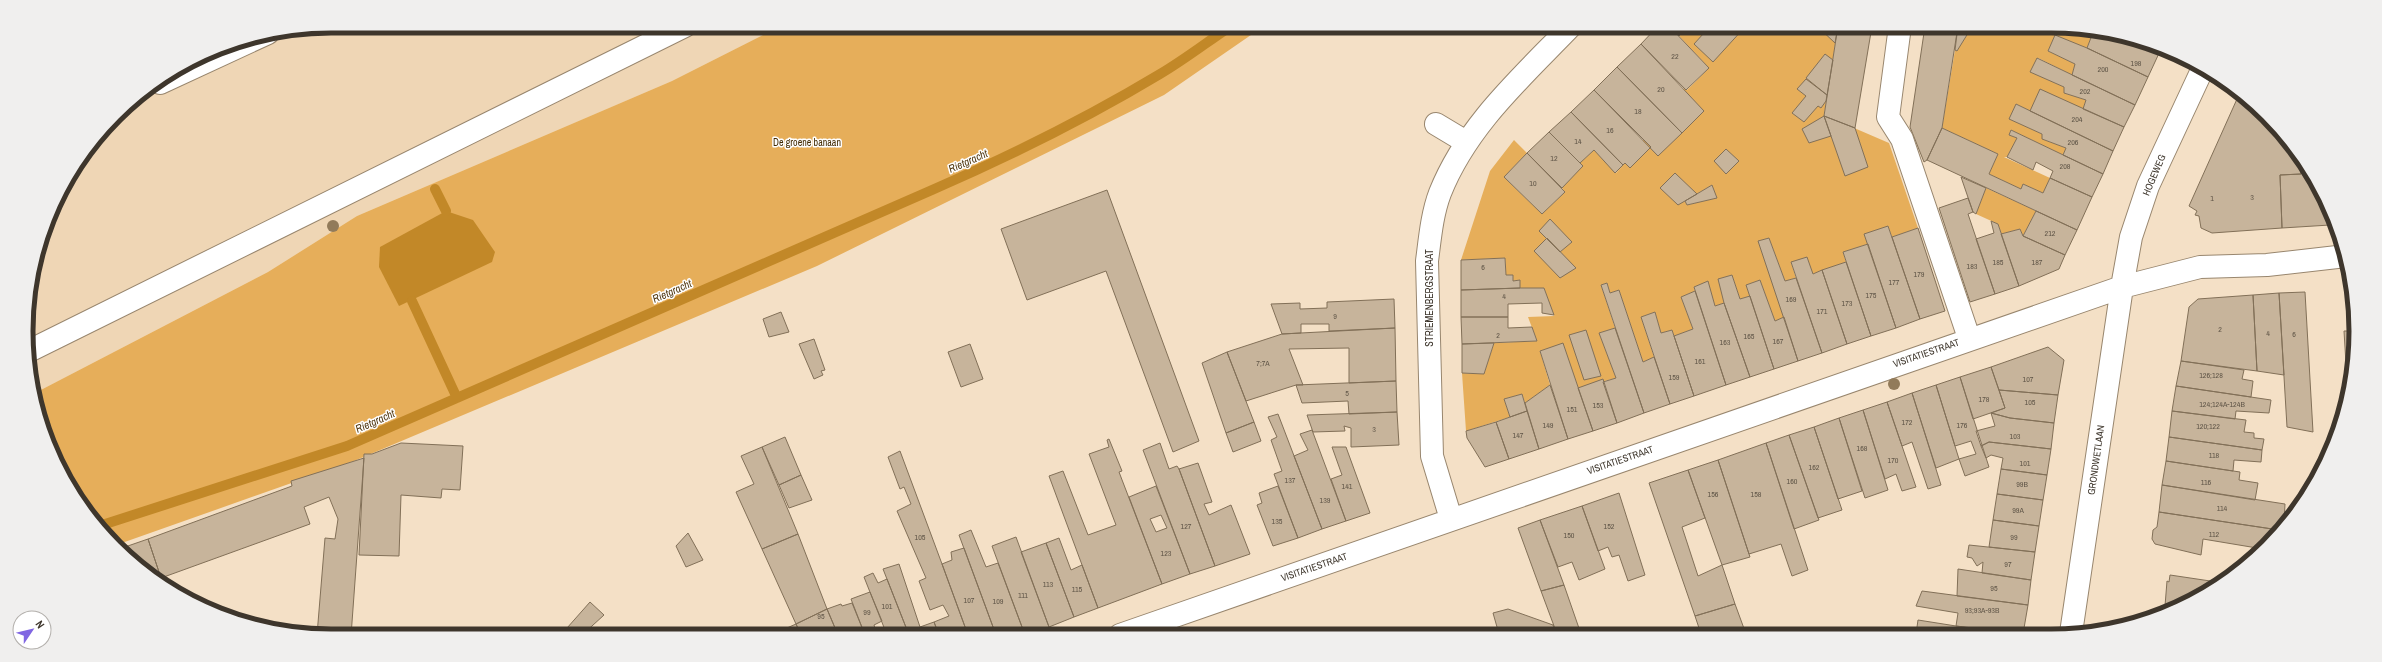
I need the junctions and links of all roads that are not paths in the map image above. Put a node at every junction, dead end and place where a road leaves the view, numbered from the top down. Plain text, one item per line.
1 (671, 33) edge
2 (1564, 33) edge
3 (1899, 33) edge
4 (225, 53) edge
5 (185, 72) edge
6 (2201, 73) edge
7 (1436, 124) dead end
8 (1466, 142) junction
9 (2340, 257) edge
10 (2122, 287) junction
11 (1968, 338) junction
12 (34, 348) edge
13 (1451, 520) junction
14 (2072, 628) edge
15 (1137, 629) edge

1 - 12 street
2 - 8 street, STRIEMENBERGSTRAAT
3 - 11 street
4 - 5 street
6 - 10 street, HOGEWEG
7 - 8 street
8 - 13 street, STRIEMENBERGSTRAAT
9 - 10 street, VISITATIESTRAAT
10 - 11 street, VISITATIESTRAAT
10 - 14 street, GRONDWETLAAN
11 - 13 street, VISITATIESTRAAT
13 - 15 street, VISITATIESTRAAT

